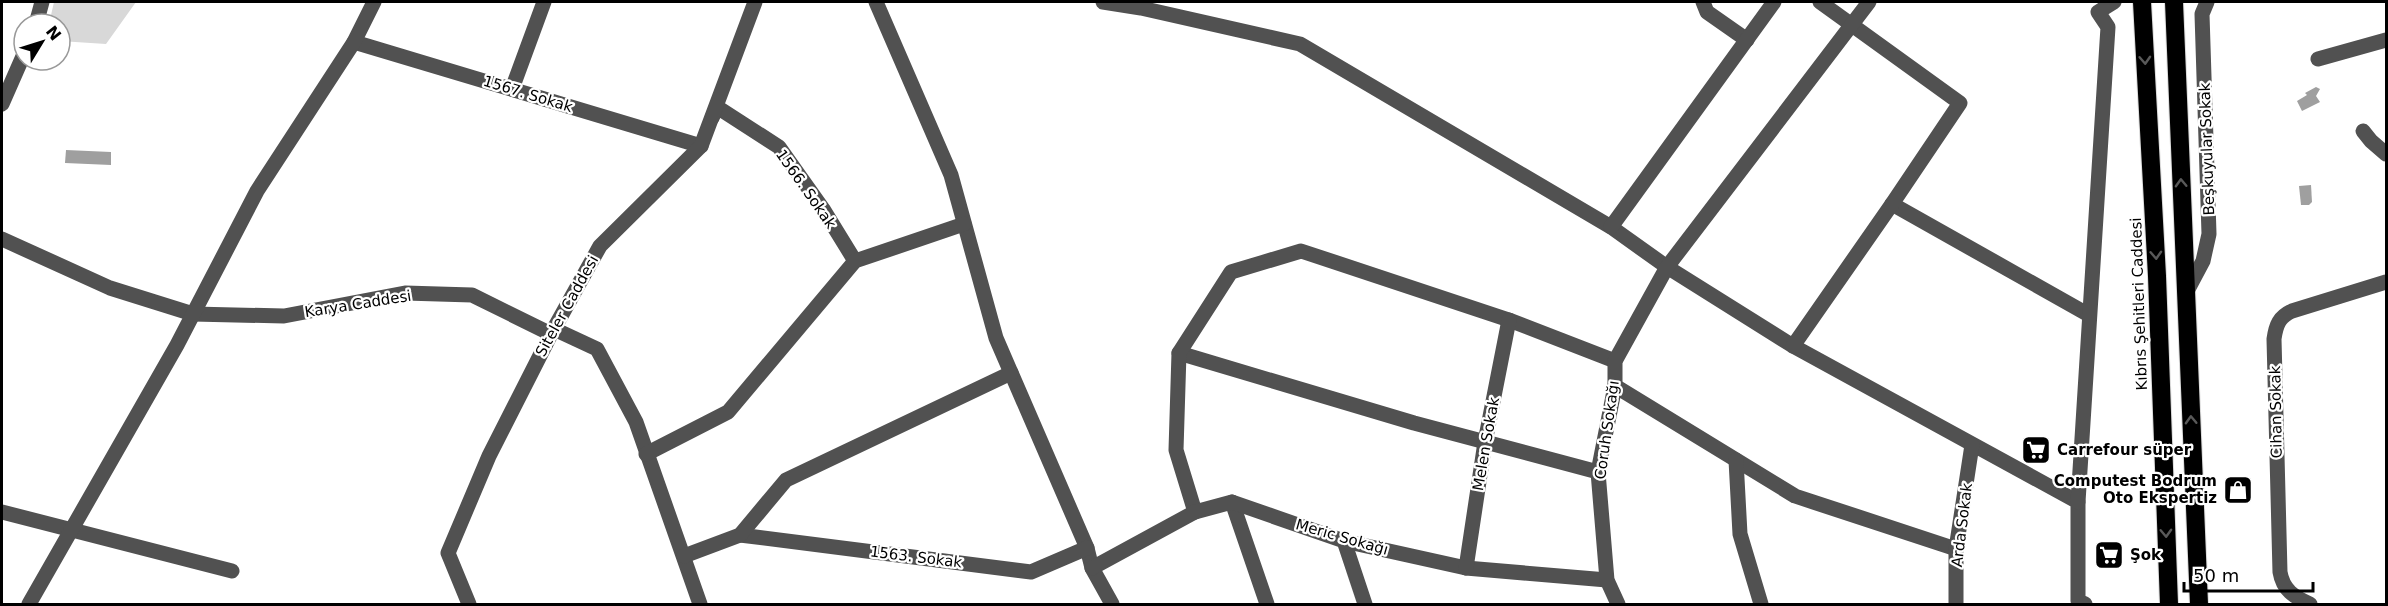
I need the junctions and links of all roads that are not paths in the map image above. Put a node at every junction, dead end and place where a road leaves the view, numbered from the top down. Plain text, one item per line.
1 (374, 2) edge
2 (544, 2) edge
3 (755, 2) edge
4 (876, 2) edge
5 (1103, 2) edge
6 (1703, 2) edge
7 (1774, 2) edge
8 (1820, 2) edge
9 (1869, 2) edge
10 (2114, 2) edge
11 (2142, 2) edge
12 (2174, 2) edge
13 (2207, 2) edge
14 (1141, 5) edge
15 (2096, 7) edge
16 (1852, 24) junction
17 (1747, 40) junction
18 (2386, 40) edge
19 (354, 42) junction
20 (2318, 59) dead end
21 (16, 72) edge
22 (512, 89) junction
23 (2, 104) edge
24 (2363, 130) dead end
25 (701, 146) junction
26 (2386, 154) edge
27 (1892, 204) junction
28 (964, 224) junction
29 (1611, 227) junction
30 (2, 239) edge
31 (855, 261) junction
32 (1668, 267) junction
33 (2386, 282) edge
34 (2186, 293) junction
35 (194, 314) junction
36 (2089, 315) junction
37 (1509, 320) junction
38 (552, 332) junction
39 (1793, 345) junction
40 (1179, 353) junction
41 (1615, 361) junction
42 (1011, 373) junction
43 (1615, 386) junction
44 (1485, 442) junction
45 (1972, 445) junction
46 (646, 454) junction
47 (1736, 460) junction
48 (1598, 472) junction
49 (1232, 502) junction
50 (2078, 502) junction
51 (2, 512) edge
52 (1195, 512) junction
53 (71, 530) junction
54 (740, 535) junction
55 (1344, 541) junction
56 (1087, 548) junction
57 (1956, 549) junction
58 (684, 556) junction
59 (1092, 568) junction
60 (1466, 568) junction
61 (232, 571) dead end
62 (1607, 580) junction
63 (1108, 602) edge
64 (2080, 603) edge
65 (29, 604) edge
66 (469, 604) edge
67 (700, 604) edge
68 (1267, 604) edge
69 (1365, 604) edge
70 (1618, 604) edge
71 (1761, 604) edge
72 (1956, 604) edge
73 (2169, 604) edge
74 (2199, 604) edge
75 (2310, 604) edge

1 - 19 street
2 - 22 street
3 - 25 street, Siteler Caddesi
4 - 28 street
5 - 14 street
6 - 17 street
7 - 17 street
8 - 16 street
9 - 16 street, Coruh Sokağı
10 - 15 street
11 -> 73 highway, Kıbrıs Şehitleri Caddesi
34 -> 12 highway
13 - 34 street, Beşkuyular Sokak
14 - 29 street
15 - 36 street
16 - 27 street
16 - 32 street, Coruh Sokağı
17 - 29 street
18 - 20 street
19 - 22 street, 1567. Sokak
19 - 35 street
21 - 23 street
22 - 25 street, 1567. Sokak
24 - 26 street
25 - 31 street, 1566. Sokak
25 - 38 street, Siteler Caddesi
27 - 36 street
27 - 39 street
28 - 31 street
28 - 42 street
29 - 32 street
30 - 35 street, Karya Caddesi
31 - 46 street
32 - 39 street
32 - 41 street, Coruh Sokağı
33 - 75 street, Cihan Sokak
74 -> 34 highway
35 - 38 street, Karya Caddesi
35 - 53 street
36 - 50 street
37 - 40 street
37 - 41 street
37 - 44 street, Melen Sokak
38 - 46 street, Karya Caddesi
38 - 66 street, Siteler Caddesi
39 - 45 street
40 - 44 street
40 - 52 street
41 - 43 street, Coruh Sokağı
42 - 54 street
42 - 56 street
43 - 47 street
43 - 48 street, Coruh Sokağı
44 - 48 street
44 - 60 street, Melen Sokak
45 - 50 street
45 - 57 street, Arda Sokak
46 - 58 street, Karya Caddesi
47 - 57 street
47 - 71 street
48 - 62 street, Coruh Sokağı
49 - 52 street
49 - 55 street, Meric Sokağı
49 - 68 street
50 - 64 street
51 - 53 street
52 - 59 street
53 - 61 street
53 - 65 street
54 - 56 street, 1563. Sokak
54 - 58 street
55 - 60 street, Meric Sokağı
55 - 69 street
56 - 59 street
57 - 72 street, Arda Sokak
58 - 67 street, Karya Caddesi
59 - 63 street
60 - 62 street, Meric Sokağı
62 - 70 street, Coruh Sokağı

